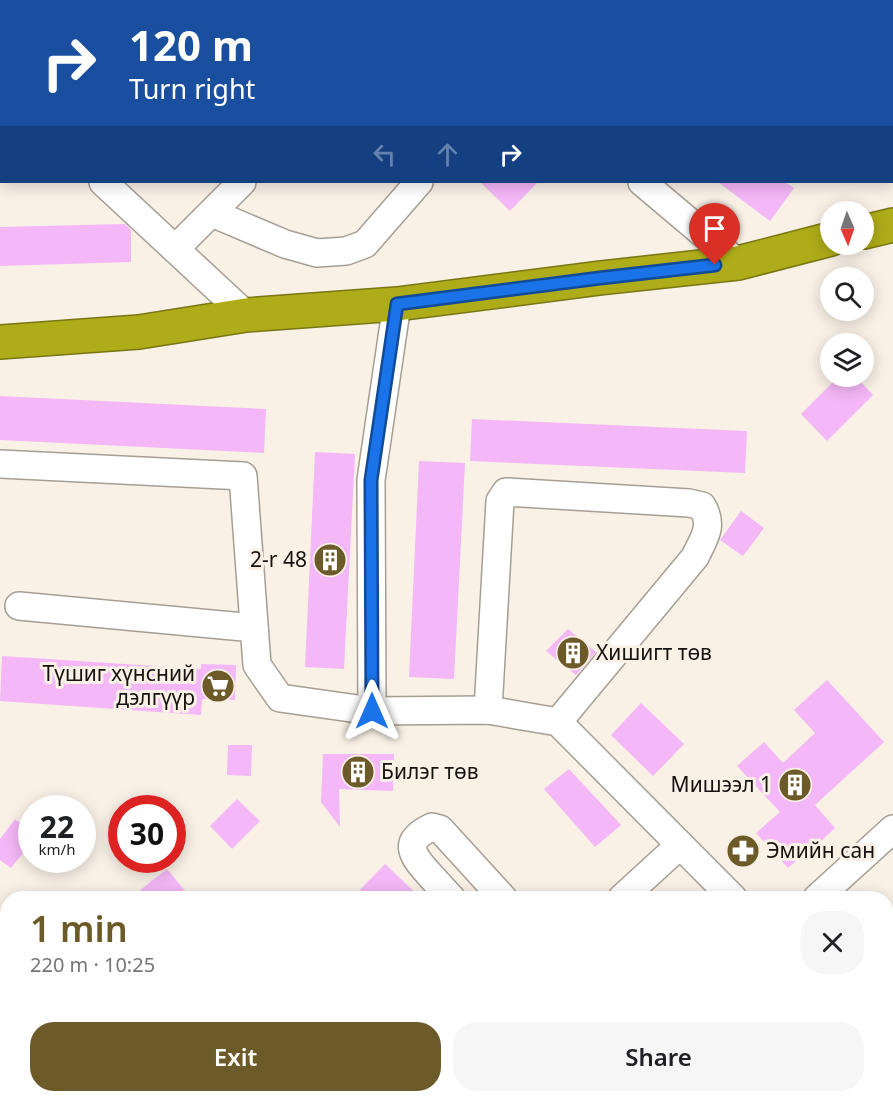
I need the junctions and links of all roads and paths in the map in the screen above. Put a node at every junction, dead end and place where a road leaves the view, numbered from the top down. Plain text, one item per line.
1 (104, 183) edge
2 (241, 183) edge
3 (418, 183) edge
4 (644, 183) edge
5 (212, 213) junction
6 (893, 225) edge
7 (874, 230) edge
8 (820, 242) edge
9 (175, 249) junction
10 (738, 263) junction
11 (397, 304) junction
12 (246, 315) junction
13 (0, 342) edge
14 (0, 464) edge
15 (19, 606) dead end
16 (254, 628) junction
17 (488, 710) junction
18 (372, 711) junction
19 (558, 722) junction
20 (893, 830) edge
21 (680, 845) junction
22 (445, 891) edge
23 (497, 891) edge
24 (630, 891) edge
25 (726, 891) edge
26 (825, 891) edge

1 - 9 street
2 - 5 street
3 - 5 street
4 - 10 street
5 - 9 street
6 - 7 highway
8 - 10 highway
9 - 12 street
10 - 11 highway
11 - 12 highway
11 - 18 street
12 - 13 highway
14 - 16 street
15 - 16 street
16 - 18 street
17 - 18 street
17 - 19 street
17 - 19 street
19 - 21 street
20 - 26 street
21 - 24 street
21 - 25 street
22 - 23 street

